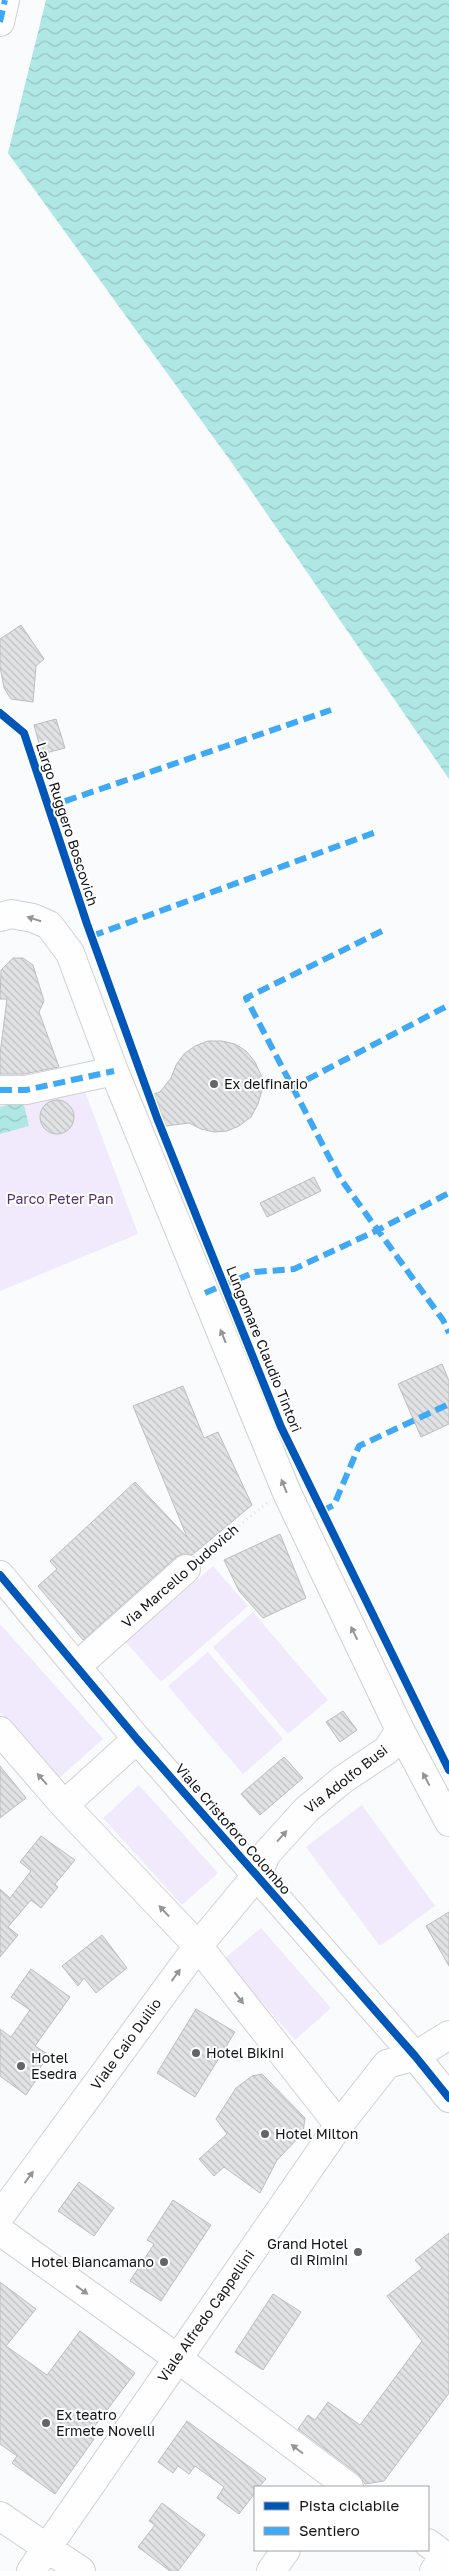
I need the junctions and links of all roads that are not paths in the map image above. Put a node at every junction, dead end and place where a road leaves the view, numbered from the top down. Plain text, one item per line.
1 (5, 0) edge
2 (0, 22) edge
3 (0, 917) edge
4 (114, 1071) junction
5 (0, 1090) edge
6 (186, 1569) road end
7 (0, 1574) edge
8 (77, 1666) junction
9 (0, 1730) edge
10 (400, 1730) junction
11 (137, 1739) junction
12 (64, 1805) junction
13 (449, 1822) edge
14 (256, 1876) junction
15 (198, 1946) junction
16 (449, 2035) edge
17 (415, 2056) junction
18 (449, 2098) edge
19 (339, 2124) junction
20 (0, 2216) edge
21 (0, 2231) edge
22 (176, 2358) junction
23 (338, 2484) edge
24 (0, 2516) edge
25 (46, 2548) junction
26 (285, 2551) edge
27 (31, 2571) edge
28 (81, 2571) edge
29 (271, 2571) edge

1 - 2 street
4 -> 3 street
4 - 5 street
10 -> 4 street
6 - 8 street, Via Marcello Dudovich
7 - 8 street, Viale Cristoforo Colombo
8 - 11 street, Viale Cristoforo Colombo
12 -> 9 street
13 -> 10 street
14 -> 10 street, Via Adolfo Busi
11 - 12 street
11 - 14 street, Viale Cristoforo Colombo
15 -> 12 street
14 - 15 street, Viale Caio Duilio
14 - 17 street, Viale Cristoforo Colombo
15 -> 19 street
20 -> 15 street, Viale Caio Duilio
16 - 17 street, Viale Alfredo Cappellini
17 - 18 street, Viale Cristoforo Colombo
17 - 19 street, Viale Alfredo Cappellini
19 - 22 street, Viale Alfredo Cappellini
21 -> 22 street
23 -> 22 street
22 - 25 street, Viale Alfredo Cappellini
24 - 25 street
25 - 27 street, Viale Alfredo Cappellini
25 - 28 street
26 - 29 street

